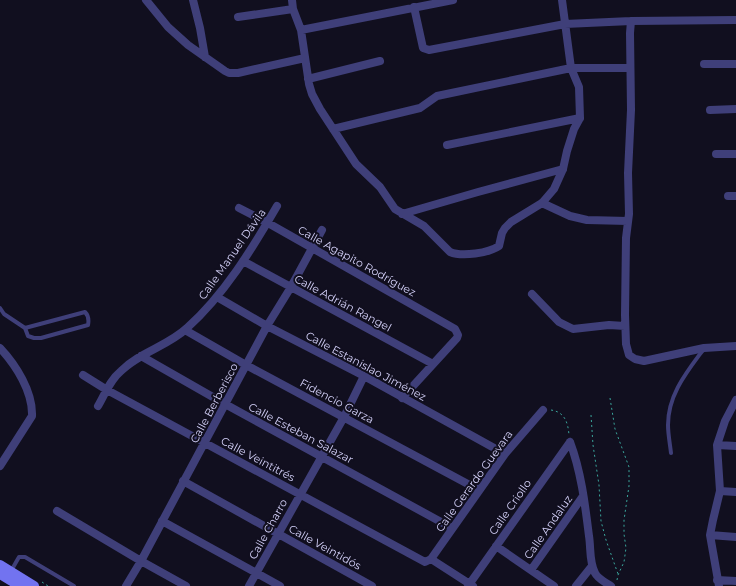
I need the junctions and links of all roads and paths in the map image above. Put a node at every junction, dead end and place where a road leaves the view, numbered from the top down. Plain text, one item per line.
1 (146, 0) edge
2 (193, 0) edge
3 (292, 0) edge
4 (453, 0) edge
5 (562, 0) edge
6 (414, 7) junction
7 (293, 9) junction
8 (238, 17) dead end
9 (736, 20) edge
10 (631, 21) junction
11 (565, 24) junction
12 (301, 30) junction
13 (205, 57) junction
14 (304, 58) junction
15 (380, 61) dead end
16 (704, 64) dead end
17 (736, 64) edge
18 (571, 68) junction
19 (630, 68) junction
20 (308, 79) junction
21 (736, 109) edge
22 (710, 110) dead end
23 (580, 118) junction
24 (333, 129) junction
25 (447, 145) dead end
26 (716, 154) dead end
27 (736, 154) edge
28 (563, 169) junction
29 (542, 203) junction
30 (277, 206) dead end
31 (239, 208) dead end
32 (402, 214) junction
33 (628, 221) junction
34 (268, 223) junction
35 (322, 230) dead end
36 (313, 248) junction
37 (243, 261) junction
38 (292, 287) junction
39 (532, 294) dead end
40 (217, 297) junction
41 (0, 308) edge
42 (267, 326) junction
43 (625, 326) junction
44 (25, 328) junction
45 (185, 330) junction
46 (736, 346) edge
47 (0, 348) edge
48 (704, 348) junction
49 (142, 356) junction
50 (433, 364) junction
51 (246, 365) junction
52 (84, 375) dead end
53 (364, 376) junction
54 (107, 390) junction
55 (402, 398) junction
56 (610, 398) dead end
57 (735, 403) edge
58 (225, 404) junction
59 (98, 406) dead end
60 (543, 410) joint
61 (591, 415) dead end
62 (344, 417) junction
63 (570, 442) junction
64 (205, 443) junction
65 (717, 445) junction
66 (736, 446) edge
67 (671, 453) dead end
68 (505, 454) junction
69 (322, 456) junction
70 (0, 466) edge
71 (183, 481) junction
72 (479, 490) junction
73 (720, 491) junction
74 (736, 492) edge
75 (300, 494) junction
76 (583, 496) junction
77 (57, 511) dead end
78 (162, 521) junction
79 (452, 528) junction
80 (278, 534) junction
81 (710, 535) junction
82 (736, 537) edge
83 (496, 546) junction
84 (431, 559) junction
85 (141, 561) junction
86 (0, 565) edge
87 (592, 566) junction
88 (531, 570) junction
89 (256, 573) junction
90 (6, 574) edge
91 (618, 575) junction
92 (736, 581) edge
93 (614, 583) edge
94 (718, 583) edge
95 (470, 585) edge
96 (20, 586) edge
97 (34, 586) edge
98 (74, 586) edge
99 (126, 586) edge
100 (186, 586) edge
101 (249, 586) edge
102 (280, 586) edge
103 (372, 586) edge
104 (554, 586) edge
105 (576, 586) edge

1 - 13 street
2 - 13 street
3 - 7 street
4 - 6 street
5 - 11 street
6 - 11 street
6 - 12 street
7 - 8 street
7 - 12 street
9 - 10 street
10 - 11 street
10 - 19 street
11 - 18 street
12 - 14 street
13 - 14 street
14 - 20 street
15 - 20 street
16 - 17 street
18 - 19 street
18 - 23 street
18 - 24 street
19 - 33 street
20 - 24 street
21 - 22 street
23 - 25 street
23 - 28 street
24 - 32 street
26 - 27 street
28 - 29 street
28 - 32 street
29 - 32 street
29 - 33 street
30 - 34 street, Calle Manuel Dávila
31 - 34 street, Calle Agapito Rodríguez
33 - 43 street
34 - 36 street, Calle Agapito Rodríguez
34 - 37 street, Calle Manuel Dávila
35 - 36 street, Calle Berberisco
36 - 38 street, Calle Berberisco
36 - 50 street, Calle Agapito Rodríguez
37 - 38 street, Calle Adrián Rangel
37 - 40 street, Calle Manuel Dávila
38 - 42 street, Calle Berberisco
38 - 50 street, Calle Adrián Rangel
39 - 43 street
40 - 42 street, Calle Estanislao Jiménez
40 - 45 street, Calle Manuel Dávila
41 - 44 lane
42 - 51 street, Calle Berberisco
42 - 53 street, Calle Estanislao Jiménez
43 - 48 street
44 - 44 lane
45 - 49 street, Calle Manuel Dávila
45 - 51 street, Fidencio Garza
46 - 48 street
47 - 70 street
48 - 67 lane
49 - 54 street, Calle Manuel Dávila
49 - 58 street, Calle Esteban Salazar
50 - 55 street
51 - 58 street, Calle Berberisco
51 - 62 street, Fidencio Garza
52 - 54 street, Calle Veintitrés
53 - 55 street, Calle Estanislao Jiménez
53 - 62 street, Calle Charro
54 - 59 street, Calle Manuel Dávila
54 - 64 street, Calle Veintitrés
55 - 68 street, Calle Estanislao Jiménez
56 - 91 path
57 - 65 street
58 - 64 street, Calle Berberisco
58 - 69 street, Calle Esteban Salazar
60 - 63 path
60 - 68 street, Calle Gerardo Guevara
61 - 91 path
62 - 69 street, Calle Charro
62 - 72 street, Fidencio Garza
63 - 76 street
63 - 83 street, Calle Criollo
64 - 71 street, Calle Berberisco
64 - 75 street, Calle Veintitrés
65 - 66 street
65 - 73 street
68 - 72 street, Calle Gerardo Guevara
69 - 75 street, Calle Charro
69 - 79 street, Calle Esteban Salazar
71 - 78 street, Calle Berberisco
71 - 80 street, Calle Veintidós
72 - 79 street, Calle Gerardo Guevara
73 - 74 street
73 - 81 street
75 - 80 street, Calle Charro
75 - 84 street, Calle Veintitrés
76 - 87 street
76 - 88 street, Calle Andaluz
77 - 85 street
78 - 85 street, Calle Berberisco
78 - 89 street
79 - 84 street, Calle Gerardo Guevara
80 - 89 street, Calle Charro
80 - 103 street, Calle Veintidós
81 - 82 street
81 - 94 street
83 - 88 street
83 - 95 street, Calle Criollo
84 - 95 street
85 - 99 street, Calle Berberisco
85 - 100 street
86 - 90 main road
87 - 93 street
87 - 105 street
88 - 104 street
89 - 101 street, Calle Charro
89 - 102 street
90 - 96 main road
90 - 97 main road
90 - 98 lane
91 - 93 path
92 - 94 street

